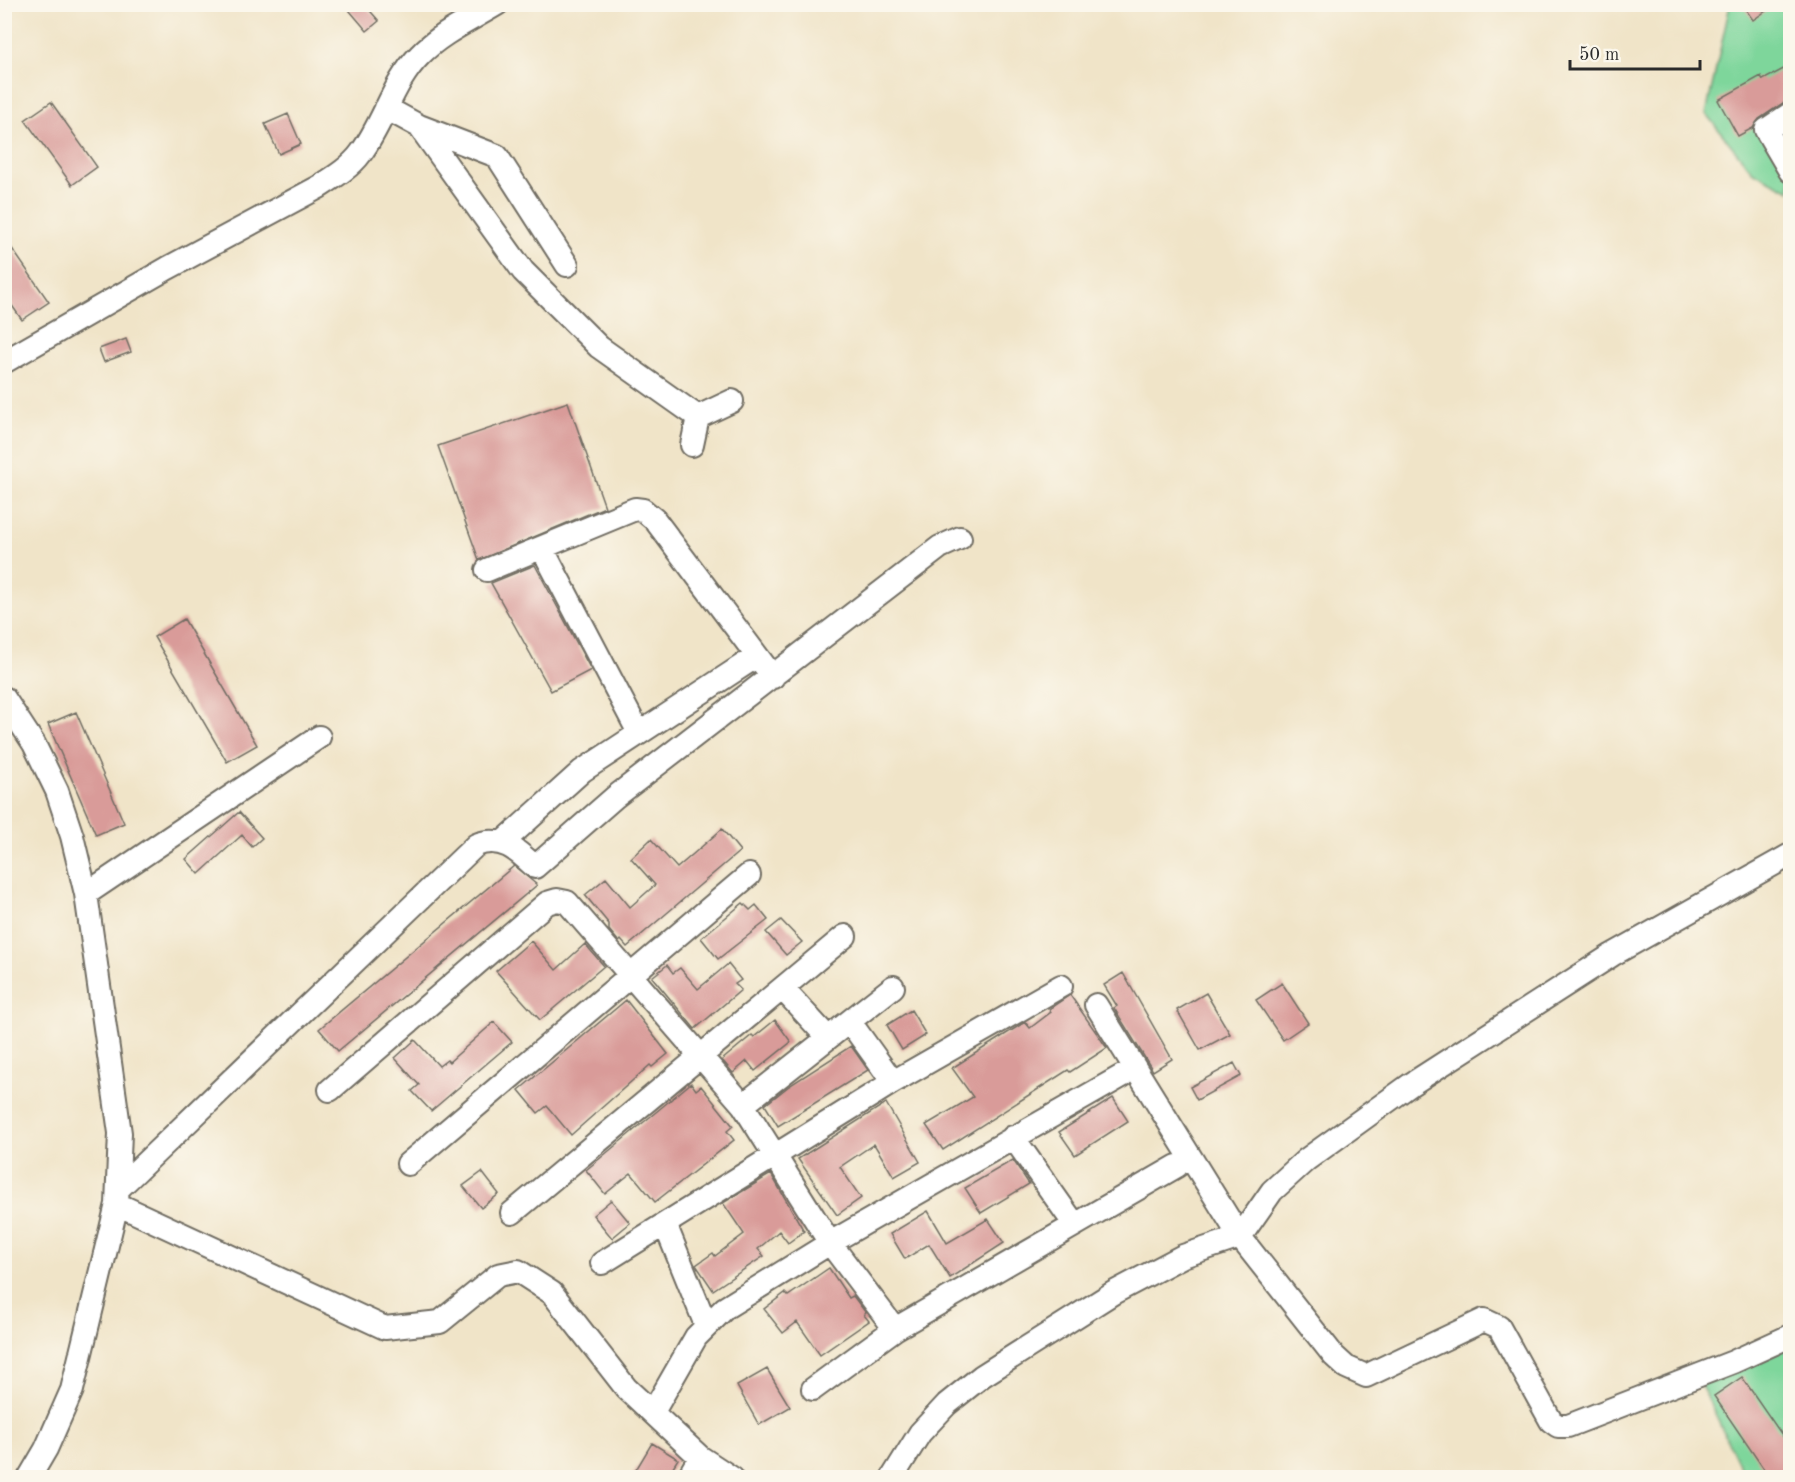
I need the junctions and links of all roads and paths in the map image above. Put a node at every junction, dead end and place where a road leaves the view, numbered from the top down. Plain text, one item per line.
1 (496, 4) edge
2 (386, 108) junction
3 (1791, 114) edge
4 (419, 126) junction
5 (1791, 171) edge
6 (567, 265) dead end
7 (4, 362) edge
8 (732, 401) dead end
9 (698, 417) junction
10 (692, 446) dead end
11 (960, 538) dead end
12 (542, 548) junction
13 (487, 570) dead end
14 (757, 656) junction
15 (773, 677) junction
16 (4, 698) edge
17 (639, 733) junction
18 (319, 737) dead end
19 (502, 843) junction
20 (1791, 855) edge
21 (749, 875) dead end
22 (86, 894) junction
23 (845, 936) dead end
24 (630, 974) junction
25 (1061, 986) dead end
26 (892, 987) dead end
27 (783, 989) junction
28 (1096, 1005) dead end
29 (850, 1022) junction
30 (828, 1038) junction
31 (701, 1058) junction
32 (1122, 1076) dead end
33 (893, 1082) junction
34 (330, 1090) dead end
35 (743, 1105) junction
36 (1013, 1137) junction
37 (774, 1155) junction
38 (408, 1164) dead end
39 (1177, 1166) dead end
40 (118, 1196) junction
41 (512, 1213) dead end
42 (665, 1224) junction
43 (1075, 1225) junction
44 (1240, 1238) junction
45 (830, 1243) junction
46 (602, 1263) dead end
47 (706, 1324) junction
48 (895, 1329) junction
49 (1791, 1335) edge
50 (813, 1389) dead end
51 (652, 1412) junction
52 (700, 1457) junction
53 (895, 1476) edge
54 (29, 1478) edge
55 (688, 1478) edge
56 (732, 1478) edge

1 - 2 street
2 - 4 street
2 - 7 street
3 - 5 street
4 - 6 street
4 - 9 street
8 - 9 street
9 - 10 street
11 - 15 street
12 - 13 street
12 - 14 street
12 - 17 street
14 - 15 street
14 - 17 street
15 - 19 street
16 - 22 street
17 - 19 street
18 - 22 street
19 - 40 street
20 - 44 street
21 - 24 street
22 - 40 street
23 - 27 street
24 - 31 street
24 - 34 street
24 - 38 street
25 - 33 street
26 - 29 street
27 - 30 street
27 - 31 street
28 - 44 street
29 - 30 street
29 - 33 street
30 - 35 street
31 - 35 street
31 - 41 street
32 - 36 street
33 - 37 street
35 - 37 street
36 - 43 street
36 - 45 street
37 - 42 street
37 - 45 street
39 - 43 street
40 - 51 street
40 - 54 street
42 - 46 street
42 - 47 street
43 - 48 street
44 - 49 street
44 - 53 street
45 - 47 street
45 - 48 street
47 - 51 street
48 - 50 street
51 - 52 street
52 - 55 street
52 - 56 street

